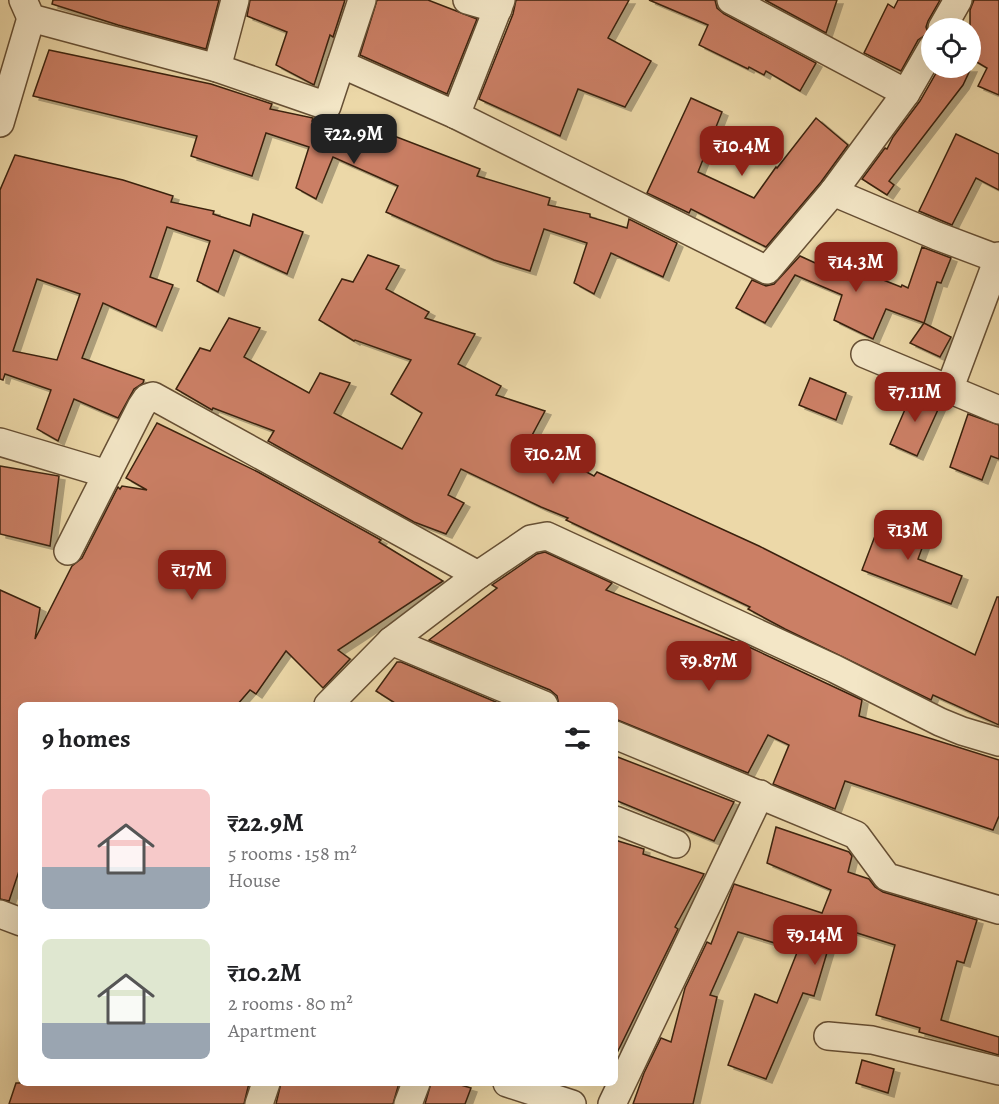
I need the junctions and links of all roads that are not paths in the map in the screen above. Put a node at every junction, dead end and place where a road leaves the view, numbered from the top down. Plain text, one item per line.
1 (235, 0) edge
2 (362, 0) edge
3 (468, 0) edge
4 (731, 0) edge
5 (958, 0) edge
6 (499, 5) edge
7 (27, 9) edge
8 (948, 18) edge
9 (341, 64) junction
10 (921, 67) edge
11 (216, 68) junction
12 (906, 93) junction
13 (456, 115) junction
14 (0, 123) edge
15 (833, 192) junction
16 (998, 257) edge
17 (865, 354) dead end
18 (949, 390) junction
19 (999, 410) edge
20 (0, 442) edge
21 (107, 474) junction
22 (68, 551) dead end
23 (478, 575) junction
24 (391, 641) junction
25 (339, 702) edge
26 (537, 702) edge
27 (618, 736) edge
28 (999, 742) edge
29 (760, 794) junction
30 (618, 821) edge
31 (676, 844) dead end
32 (999, 910) edge
33 (0, 915) edge
34 (18, 921) edge
35 (828, 1036) dead end
36 (999, 1071) edge
37 (265, 1086) edge
38 (415, 1086) edge
39 (516, 1086) edge
40 (259, 1104) edge
41 (408, 1104) edge
42 (572, 1104) edge
43 (612, 1104) edge

1 - 11 street
2 - 9 street
3 - 6 street
4 - 12 street
5 - 8 street
6 - 13 street
7 - 11 street
7 - 14 street
9 - 11 street
9 - 13 street
10 - 12 street
12 - 15 street
13 - 15 street
15 - 16 street
16 - 18 street
17 - 18 street
18 - 19 street
20 - 21 street
21 - 22 street
21 - 23 street
23 - 24 street
23 - 28 street
24 - 25 street
24 - 26 street
27 - 29 street
29 - 32 street
29 - 43 street
30 - 31 street
33 - 34 street
35 - 36 street
37 - 40 street
38 - 41 street
39 - 42 street

